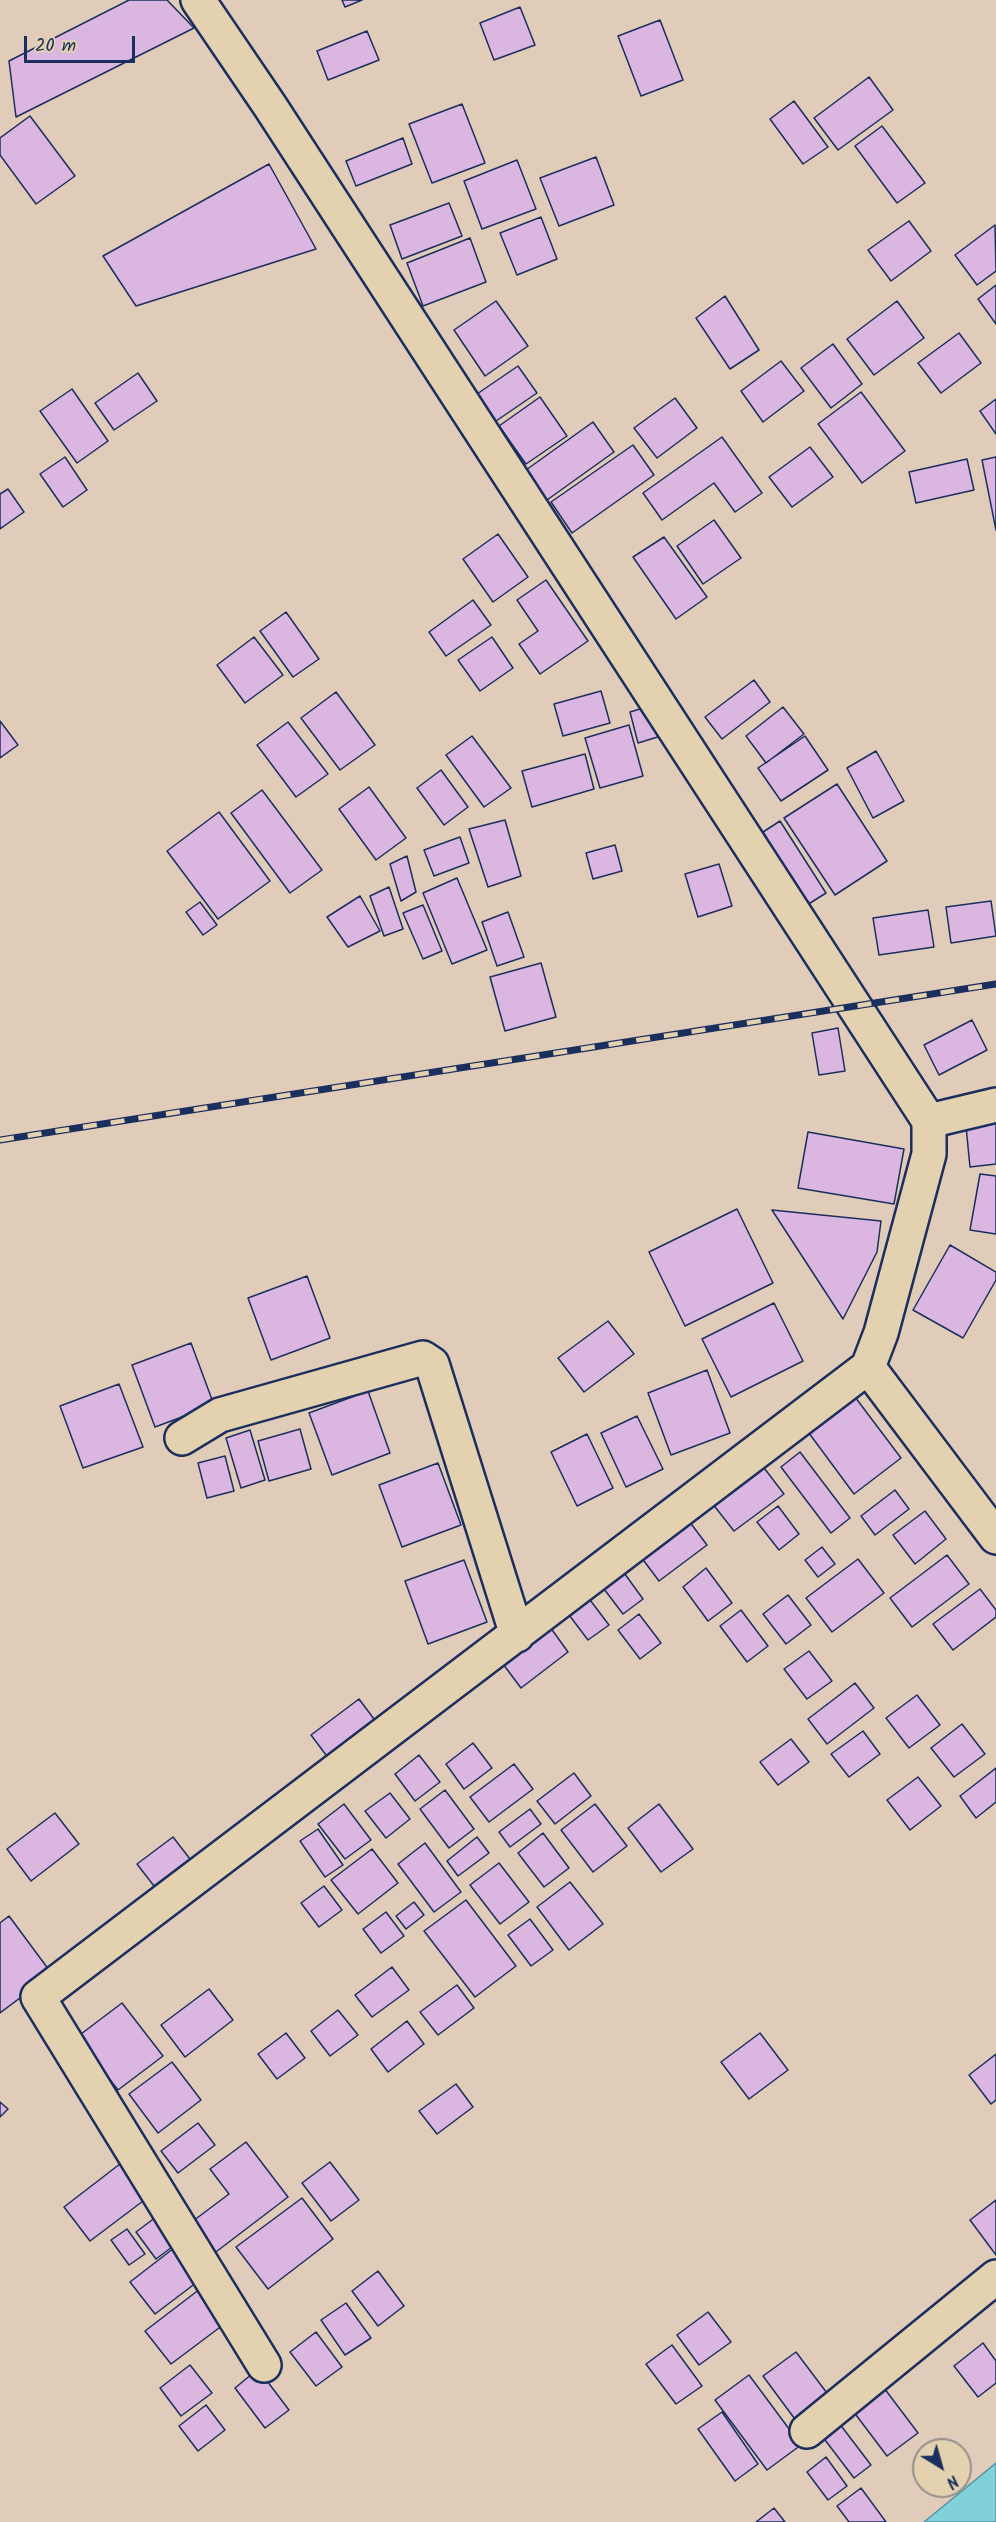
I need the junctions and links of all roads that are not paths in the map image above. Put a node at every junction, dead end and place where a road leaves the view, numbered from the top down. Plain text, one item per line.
1 (198, 0) edge
2 (996, 1105) edge
3 (929, 1121) junction
4 (868, 1367) junction
5 (182, 1438) dead end
6 (996, 1537) edge
7 (518, 1635) junction
8 (996, 2277) edge
9 (264, 2365) dead end
10 (807, 2431) dead end

1 - 3 street
2 - 3 street
3 - 4 street
4 - 6 street
4 - 7 street
5 - 7 street
7 - 9 street
8 - 10 street

